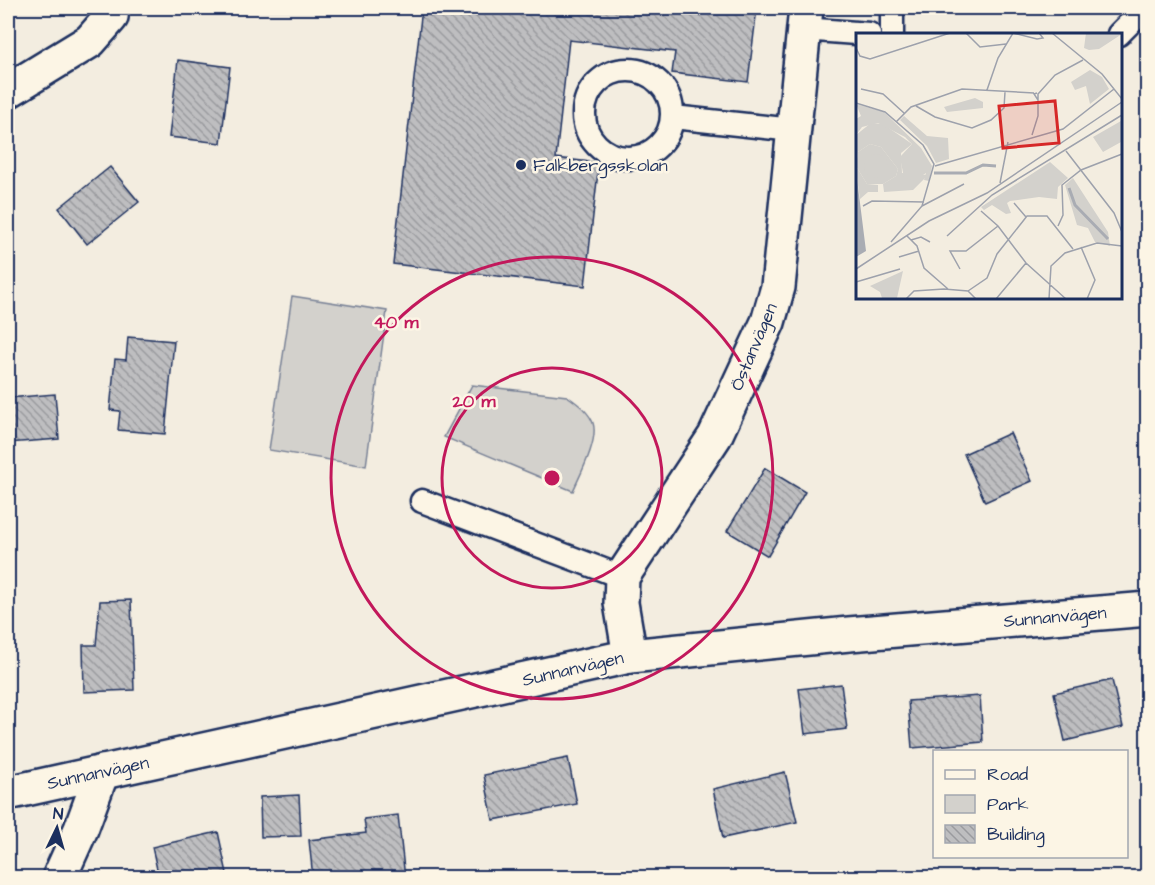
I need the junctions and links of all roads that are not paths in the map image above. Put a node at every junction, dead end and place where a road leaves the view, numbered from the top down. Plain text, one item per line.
1 (112, 8) edge
2 (892, 8) edge
3 (1145, 8) edge
4 (805, 18) edge
5 (864, 33) edge
6 (892, 33) edge
7 (1120, 33) edge
8 (8, 91) edge
9 (673, 117) dead end
10 (793, 130) junction
11 (422, 501) dead end
12 (622, 577) junction
13 (1148, 609) edge
14 (630, 656) junction
15 (102, 772) junction
16 (8, 793) edge
17 (59, 878) edge

1 - 8 street
2 - 6 lane
3 - 7 lane
4 - 5 lane
4 - 10 street, Östanvägen
9 - 10 lane
10 - 12 street, Östanvägen
11 - 12 lane
12 - 14 street
13 - 14 street, Sunnanvägen
14 - 15 street, Sunnanvägen
15 - 16 street, Sunnanvägen
15 - 17 street

